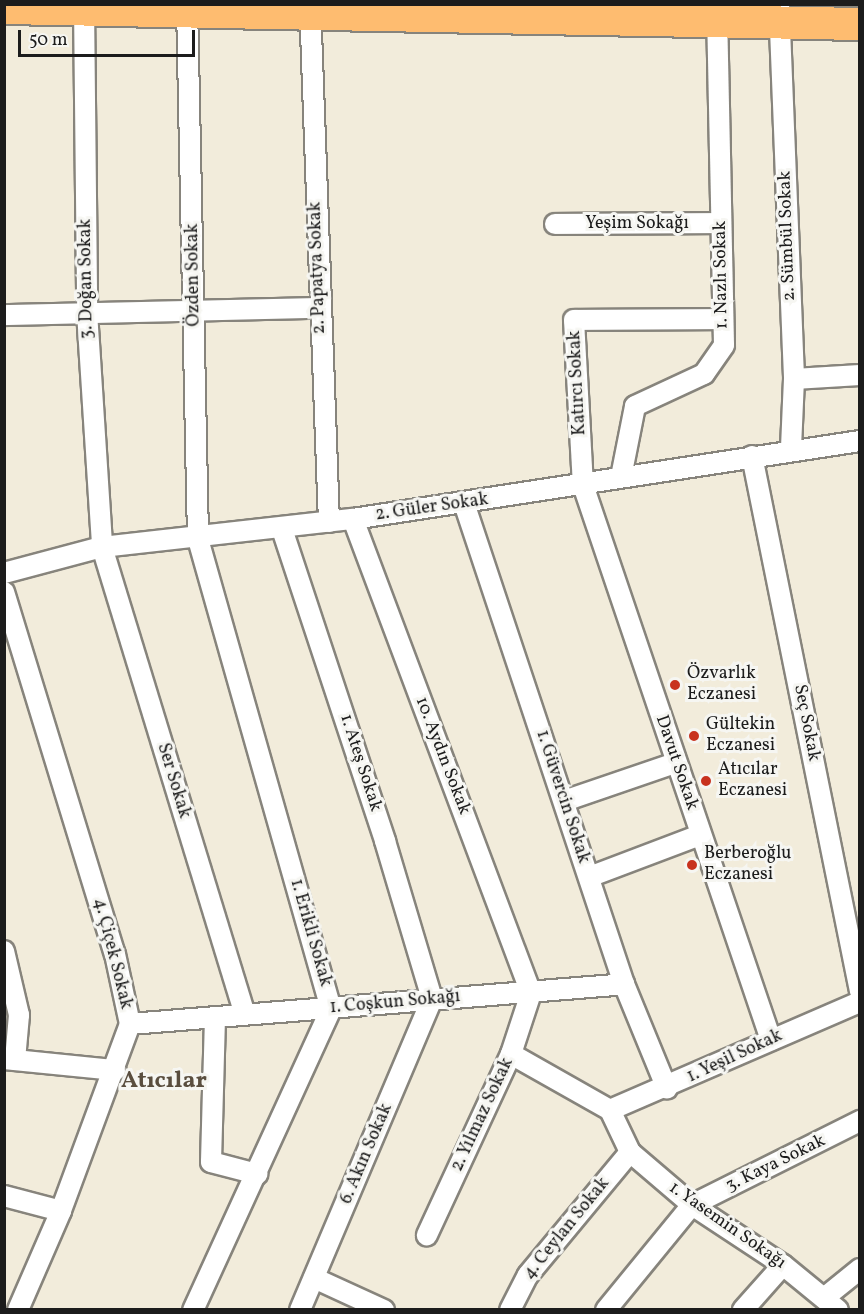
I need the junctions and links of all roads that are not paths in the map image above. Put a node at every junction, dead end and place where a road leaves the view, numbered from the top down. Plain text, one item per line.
1 (84, 7) edge
2 (4, 8) edge
3 (187, 8) edge
4 (310, 9) edge
5 (425, 10) edge
6 (535, 11) edge
7 (779, 13) edge
8 (717, 21) junction
9 (860, 24) edge
10 (720, 223) junction
11 (555, 224) dead end
12 (319, 308) junction
13 (195, 309) junction
14 (87, 312) junction
15 (4, 315) edge
16 (723, 319) junction
17 (860, 375) edge
18 (794, 379) junction
19 (860, 441) edge
20 (791, 449) junction
21 (752, 456) junction
22 (621, 477) junction
23 (583, 485) junction
24 (464, 503) junction
25 (353, 519) junction
26 (329, 522) junction
27 (282, 529) junction
28 (198, 539) junction
29 (102, 547) junction
30 (4, 573) edge
31 (4, 591) edge
32 (675, 763) junction
33 (564, 801) junction
34 (700, 835) junction
35 (589, 877) junction
36 (854, 929) edge
37 (4, 951) edge
38 (624, 984) junction
39 (860, 991) edge
40 (531, 993) junction
41 (432, 999) junction
42 (860, 1002) edge
43 (331, 1009) junction
44 (245, 1014) junction
45 (215, 1018) junction
46 (130, 1024) junction
47 (771, 1040) junction
48 (511, 1054) junction
49 (10, 1060) edge
50 (115, 1070) junction
51 (667, 1089) junction
52 (610, 1110) junction
53 (860, 1121) edge
54 (630, 1152) junction
55 (257, 1174) junction
56 (4, 1196) edge
57 (692, 1205) junction
58 (61, 1211) junction
59 (427, 1235) dead end
60 (783, 1265) junction
61 (860, 1269) edge
62 (314, 1278) junction
63 (831, 1304) edge
64 (18, 1310) edge
65 (193, 1310) edge
66 (300, 1310) edge
67 (384, 1310) edge
68 (510, 1310) edge
69 (606, 1310) edge
70 (743, 1310) edge

1 - 2 main road
1 - 3 main road
1 - 14 street, 3. Doğan Sokak
3 - 4 main road
3 - 13 street, Özden Sokak
4 - 5 main road
4 - 12 street, 2. Papatya Sokak
5 - 6 main road
6 - 8 main road
7 - 8 main road
7 - 9 main road
7 - 18 street, 2. Sümbül Sokak
8 - 10 street, 1. Nazlı Sokak
10 - 11 street, Yeşim Sokağı
10 - 16 street, 1. Nazlı Sokak
12 - 13 street
12 - 26 street, 2. Papatya Sokak
13 - 14 street
13 - 28 street, Özden Sokak
14 - 15 street
14 - 29 street, 3. Doğan Sokak
16 - 22 street, 1. Nazlı Sokak
16 - 23 street, Katırcı Sokak
17 - 18 street
18 - 20 street, 2. Sümbül Sokak
19 - 20 street, 2. Güler Sokak
20 - 21 street, 2. Güler Sokak
21 - 22 street, 2. Güler Sokak
21 - 36 street, Seç Sokak
22 - 23 street, 2. Güler Sokak
23 - 24 street, 2. Güler Sokak
23 - 32 street, Davut Sokak
24 - 25 street, 2. Güler Sokak
24 - 33 street, 1. Güvercin Sokak
25 - 26 street, 2. Güler Sokak
25 - 40 street, 10. Aydın Sokak
26 - 27 street, 2. Güler Sokak
27 - 28 street, 2. Güler Sokak
27 - 41 street, 1. Ateş Sokak
28 - 29 street, 2. Güler Sokak
28 - 43 street, 1. Erikli Sokak
29 - 30 street, 2. Güler Sokak
29 - 44 street, Ser Sokak
31 - 46 street, 4. Çiçek Sokak
32 - 33 street
32 - 34 street, Davut Sokak
33 - 35 street, 1. Güvercin Sokak
34 - 35 street
34 - 47 street, Davut Sokak
35 - 38 street, 1. Güvercin Sokak
36 - 39 street, Seç Sokak
37 - 49 street
38 - 40 street, 1. Coşkun Sokağı
38 - 51 street, 1. Güvercin Sokak
40 - 41 street, 1. Coşkun Sokağı
40 - 48 street, 2. Yılmaz Sokak
41 - 43 street, 1. Coşkun Sokağı
41 - 62 street, 6. Akın Sokak
42 - 47 street, 1. Yeşil Sokak
43 - 44 street, 1. Coşkun Sokağı
43 - 55 street, 1. Erikli Sokak
44 - 45 street, 1. Coşkun Sokağı
45 - 46 street, 1. Coşkun Sokağı
45 - 55 street
46 - 50 street, 4. Çiçek Sokak
47 - 51 street, 1. Yeşil Sokak
48 - 52 street
48 - 59 street, 2. Yılmaz Sokak
49 - 50 street
50 - 58 street, 4. Çiçek Sokak
51 - 52 street, 1. Yeşil Sokak
52 - 54 street, 1. Yasemin Sokağı
53 - 57 street, 3. Kaya Sokak
54 - 57 street, 1. Yasemin Sokağı
54 - 68 street, 4. Ceylan Sokak
55 - 65 street, 1. Erikli Sokak
56 - 58 street
57 - 60 street, 1. Yasemin Sokağı
57 - 69 street
58 - 64 street, 4. Çiçek Sokak
60 - 63 street, 1. Yasemin Sokağı
60 - 70 street
61 - 63 street
62 - 66 street, 6. Akın Sokak
62 - 67 street

